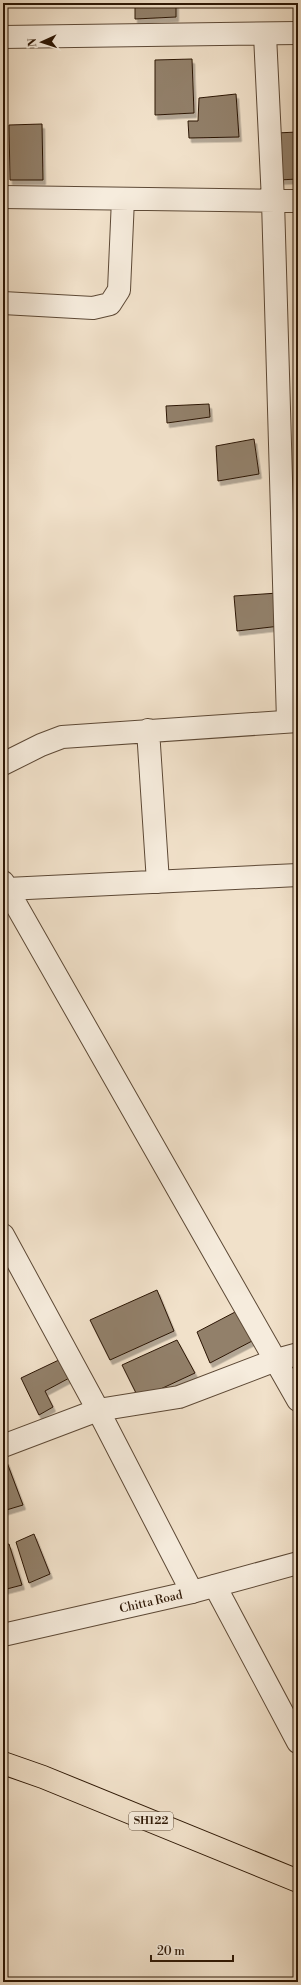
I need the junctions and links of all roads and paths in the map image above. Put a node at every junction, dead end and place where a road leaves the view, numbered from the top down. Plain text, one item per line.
1 (298, 33) edge
2 (265, 34) junction
3 (3, 37) edge
4 (3, 197) edge
5 (123, 199) junction
6 (273, 201) junction
7 (298, 201) edge
8 (3, 303) edge
9 (293, 721) edge
10 (148, 730) junction
11 (3, 764) edge
12 (298, 875) edge
13 (158, 882) junction
14 (5, 885) edge
15 (3, 1235) edge
16 (298, 1354) edge
17 (276, 1360) junction
18 (298, 1400) edge
19 (98, 1410) junction
20 (3, 1446) edge
21 (298, 1563) edge
22 (215, 1586) junction
23 (192, 1592) junction
24 (3, 1635) edge
25 (298, 1742) edge
26 (3, 1763) edge
27 (298, 1881) edge

1 - 2 street
2 - 3 street
2 - 6 street
4 - 5 street
5 - 6 street
5 - 8 street
6 - 7 street
6 - 9 street
9 - 10 street
10 - 11 street
10 - 13 street
12 - 13 street
13 - 14 street
14 - 17 street
15 - 19 street
16 - 17 street
17 - 18 street
17 - 19 street
19 - 20 street
19 - 23 street
21 - 22 street, Chitta Road
22 - 23 street, Chitta Road
22 - 25 street
23 - 24 street, Chitta Road
26 - 27 main road, SH122

